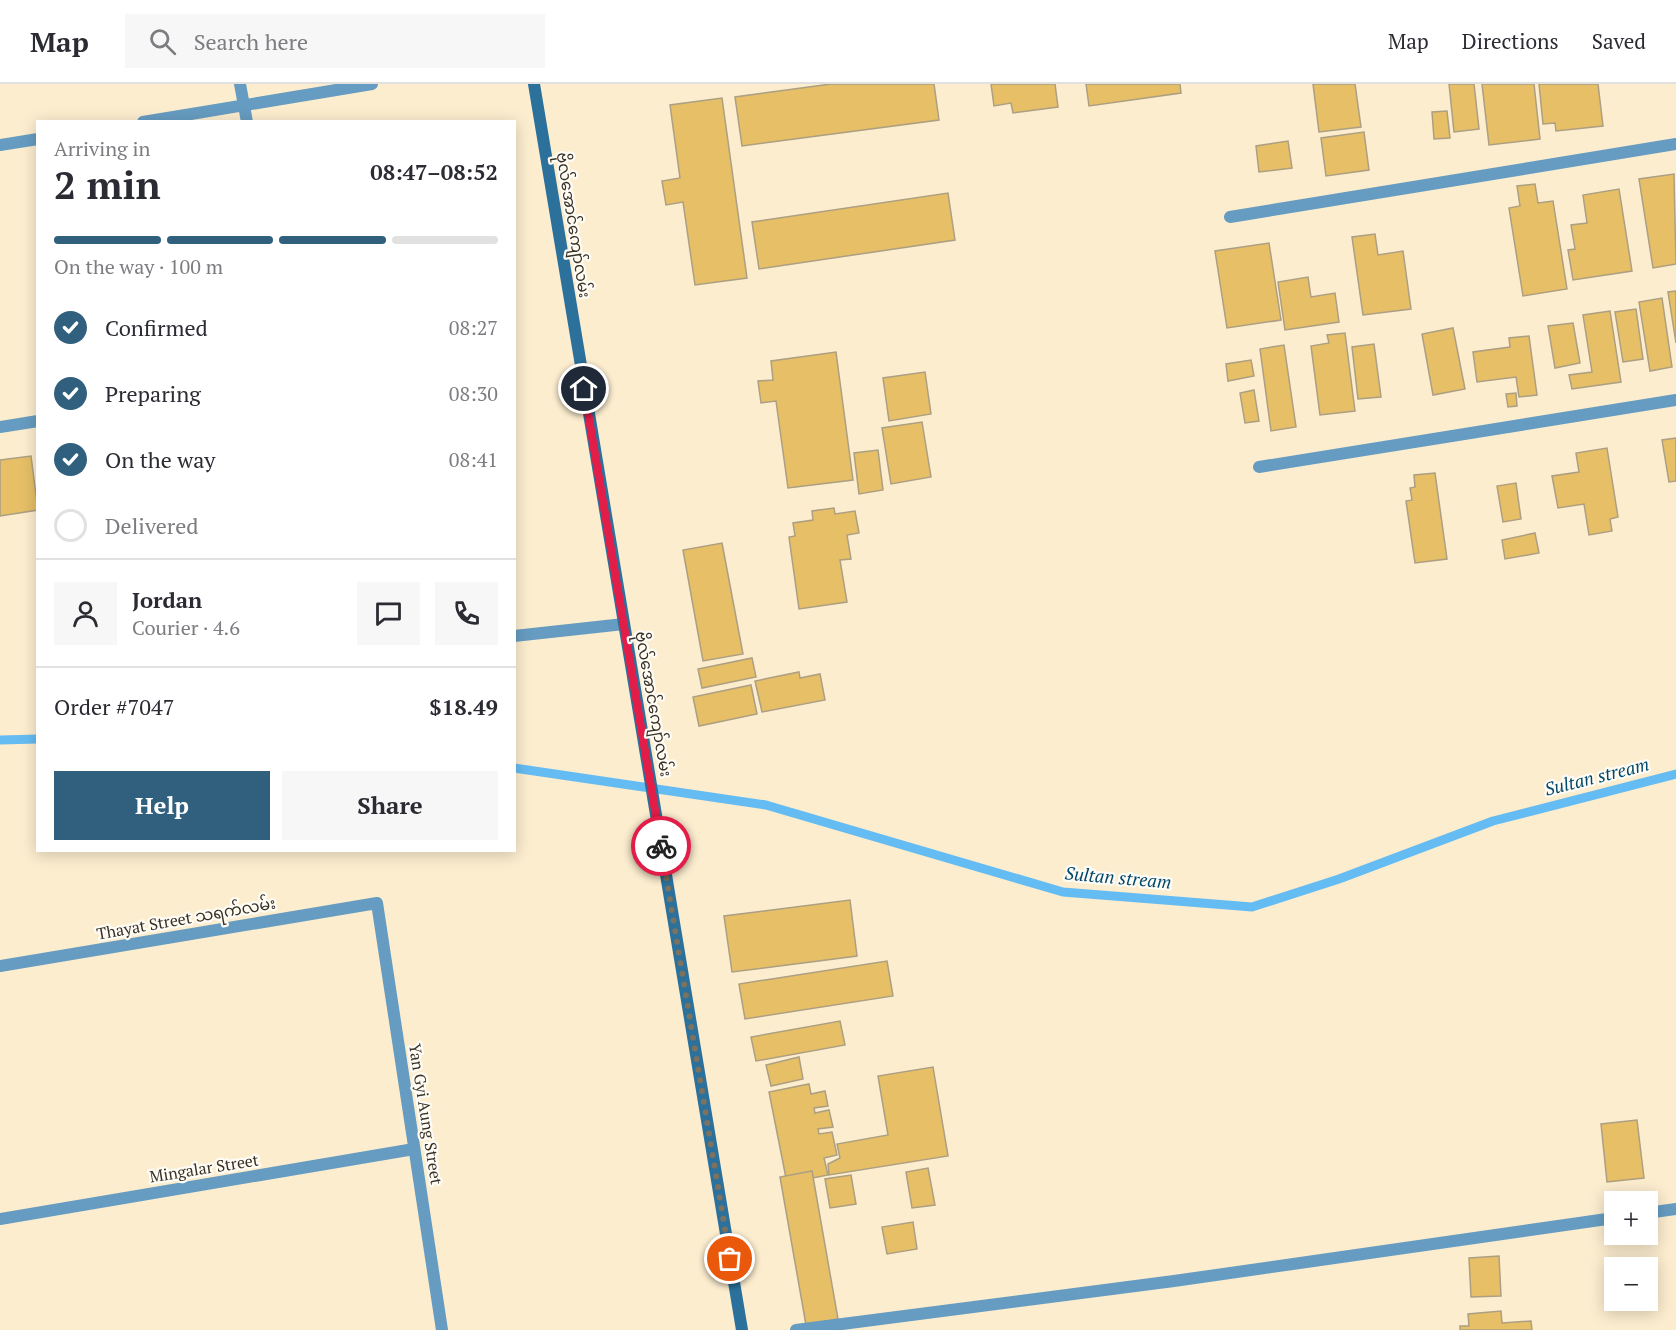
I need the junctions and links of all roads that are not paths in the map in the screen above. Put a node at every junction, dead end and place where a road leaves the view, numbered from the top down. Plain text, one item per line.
1 (240, 84) edge
2 (372, 84) edge
3 (534, 84) edge
4 (244, 105) junction
5 (155, 120) edge
6 (247, 120) edge
7 (36, 139) edge
8 (1676, 144) edge
9 (0, 145) edge
10 (1230, 217) dead end
11 (1676, 400) edge
12 (36, 421) edge
13 (0, 427) edge
14 (1258, 467) dead end
15 (624, 624) junction
16 (516, 636) edge
17 (377, 903) joint
18 (0, 966) edge
19 (414, 1149) junction
20 (1676, 1209) edge
21 (1658, 1211) edge
22 (0, 1219) edge
23 (1604, 1219) edge
24 (442, 1330) edge
25 (742, 1330) edge
26 (796, 1330) edge

1 - 4 street
2 - 4 street
3 - 15 street, ဗိုလ်အောင်ကျော်လမ်း
4 - 5 street
4 - 6 street
7 - 9 street
8 - 10 street
11 - 14 street
12 - 13 street
15 - 16 street
15 - 25 street, ဗိုလ်အောင်ကျော်လမ်း
17 - 18 street, Thayat Street သရက်လမ်း
17 - 19 street, Yan Gyi Aung Street
19 - 22 street, Mingalar Street
19 - 24 street, Yan Gyi Aung Street
20 - 21 street
23 - 26 street

